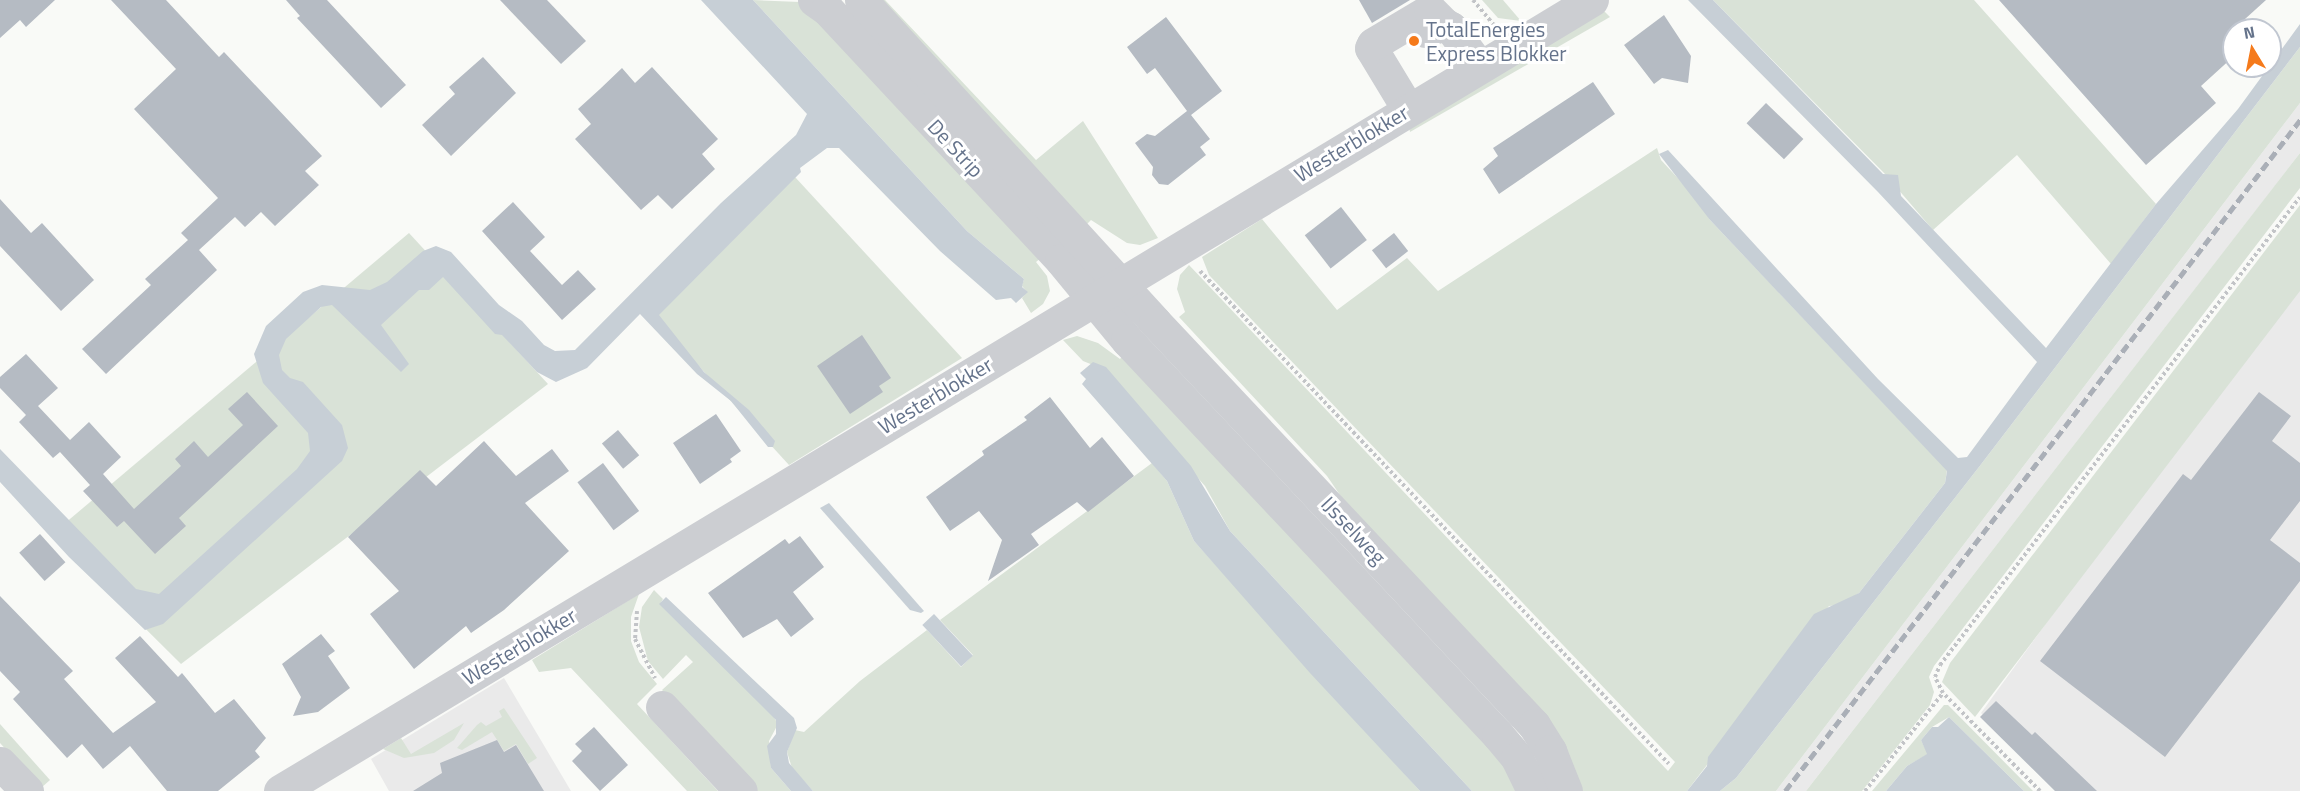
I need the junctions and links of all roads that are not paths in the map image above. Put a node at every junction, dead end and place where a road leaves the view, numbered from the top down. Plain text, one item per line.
1 (814, 0) edge
2 (861, 0) edge
3 (1592, 0) edge
4 (1479, 66) junction
5 (1407, 109) junction
6 (1121, 282) junction
7 (1092, 299) junction
8 (662, 707) road end
9 (0, 763) edge
10 (27, 791) edge
11 (280, 791) edge
12 (741, 791) edge
13 (1533, 791) edge
14 (1566, 791) edge

1 - 7 street, De Strip
2 - 6 street, De Strip
3 - 4 street, Westerblokker
4 - 5 street, Westerblokker
4 - 5 street
5 - 6 street, Westerblokker
6 - 7 street, Westerblokker
6 - 14 street, IJsselweg
7 - 11 street, Westerblokker
7 - 13 street, IJsselweg
8 - 12 street
9 - 10 street

